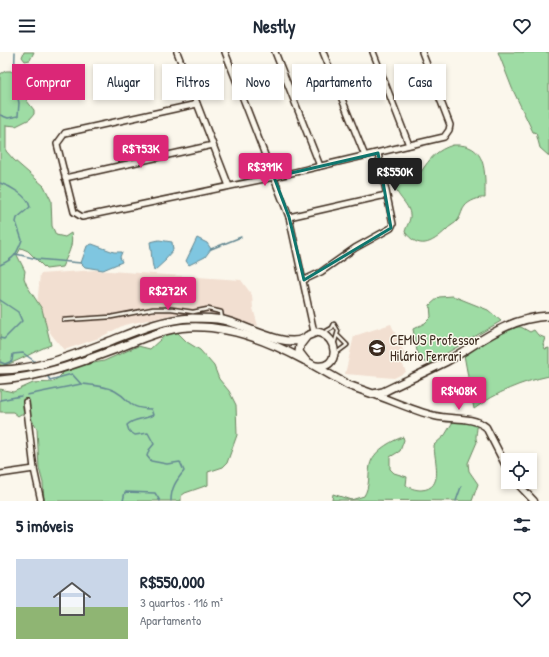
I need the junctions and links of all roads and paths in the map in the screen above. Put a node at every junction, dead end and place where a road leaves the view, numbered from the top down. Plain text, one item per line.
1 (178, 52) edge
2 (225, 52) edge
3 (275, 52) edge
4 (323, 52) edge
5 (373, 52) edge
6 (422, 52) edge
7 (197, 104) junction
8 (213, 145) junction
9 (409, 146) junction
10 (378, 153) junction
11 (365, 156) junction
12 (320, 166) junction
13 (274, 177) junction
14 (65, 178) junction
15 (228, 186) junction
16 (386, 195) junction
17 (289, 217) junction
18 (304, 280) junction
19 (549, 316) edge
20 (64, 320) dead end
21 (222, 320) junction
22 (314, 332) junction
23 (322, 333) junction
24 (338, 336) junction
25 (303, 339) junction
26 (334, 345) junction
27 (334, 356) junction
28 (306, 361) junction
29 (316, 366) junction
30 (0, 370) edge
31 (0, 380) edge
32 (340, 380) junction
33 (373, 394) junction
34 (26, 402) dead end
35 (501, 456) edge
36 (34, 469) junction
37 (0, 474) edge
38 (523, 489) edge
39 (41, 501) edge
40 (534, 501) edge

1 - 7 street
2 - 13 street
3 - 12 street
4 - 11 street
5 - 9 street
6 - 9 street
7 - 8 street
7 - 14 street
8 - 14 street
8 - 15 street
9 - 10 street
10 - 11 street
10 - 16 street
11 - 12 street
12 - 13 street
13 - 15 street
13 - 17 street
14 - 15 street
16 - 17 street
16 - 18 street
17 - 18 street
18 - 22 street
19 - 33 main road
20 - 21 lane
21 - 25 main road
21 - 30 main road
22 - 23 main road
22 - 25 main road
23 - 24 lane
23 - 26 main road
24 - 26 lane
24 - 27 lane
25 - 28 main road
26 - 27 main road
27 - 29 main road
27 - 32 main road
28 - 29 main road
28 - 31 main road
29 - 32 main road
32 - 33 main road
33 - 35 street
34 - 36 street
36 - 37 street
36 - 39 street
38 - 40 street

